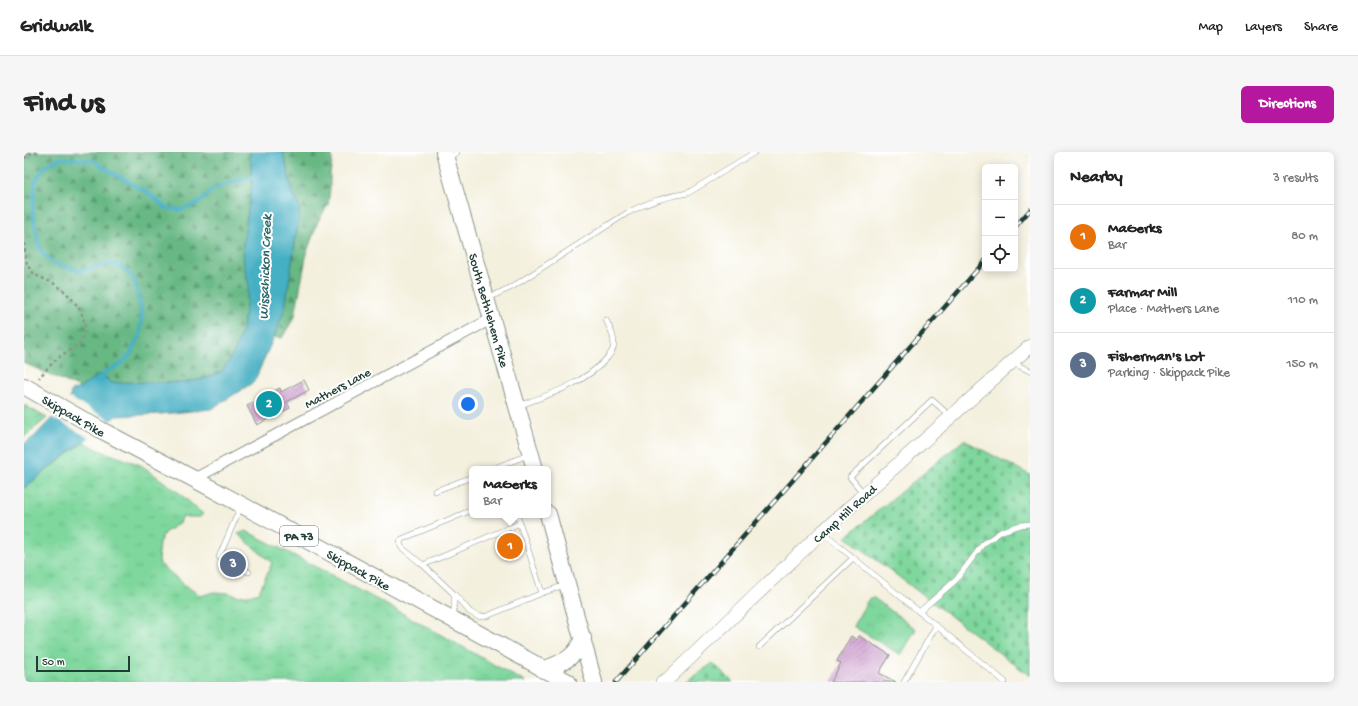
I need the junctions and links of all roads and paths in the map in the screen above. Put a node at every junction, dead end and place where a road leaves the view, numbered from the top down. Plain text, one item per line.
1 (40, 152) edge
2 (755, 152) edge
3 (449, 154) edge
4 (24, 158) edge
5 (24, 243) edge
6 (487, 298) junction
7 (493, 318) junction
8 (606, 320) dead end
9 (1030, 346) edge
10 (1012, 362) junction
11 (1030, 372) edge
12 (39, 378) dead end
13 (24, 386) edge
14 (518, 406) junction
15 (951, 417) junction
16 (533, 462) edge
17 (510, 466) edge
18 (469, 478) edge
19 (194, 479) junction
20 (435, 491) dead end
21 (864, 494) junction
22 (242, 505) junction
23 (469, 511) edge
24 (519, 518) edge
25 (549, 518) edge
26 (520, 523) junction
27 (1030, 524) edge
28 (822, 532) junction
29 (853, 558) junction
30 (423, 565) junction
31 (249, 572) dead end
32 (568, 584) junction
33 (542, 593) junction
34 (454, 594) junction
35 (919, 612) junction
36 (454, 621) junction
37 (936, 626) junction
38 (583, 638) junction
39 (759, 647) dead end
40 (543, 670) junction
41 (568, 682) edge
42 (594, 682) edge
43 (662, 682) edge
44 (904, 682) edge
45 (1005, 682) edge

1 - 4 path
2 - 6 lane
3 - 6 main road, South Bethlehem Pike
5 - 12 path
6 - 7 main road, South Bethlehem Pike
7 - 14 main road, South Bethlehem Pike
7 - 19 street, Mathers Lane
8 - 14 lane
9 - 10 street, Camp Hill Road
10 - 11 lane
10 - 15 street, Camp Hill Road
13 - 19 main road, Skippack Pike / PA 73
14 - 16 main road, South Bethlehem Pike
15 - 21 street, Camp Hill Road
15 - 21 lane
16 - 17 lane
18 - 20 lane
19 - 22 main road, Skippack Pike / PA 73
21 - 28 street, Camp Hill Road
22 - 31 lane
22 - 36 main road, Skippack Pike / PA 73
23 - 30 lane
24 - 26 lane
25 - 32 main road
26 - 30 lane
26 - 33 lane
27 - 35 lane
28 - 29 lane
28 - 43 street, Camp Hill Road
29 - 35 lane
29 - 39 lane
30 - 34 lane
32 - 33 lane
32 - 38 main road
33 - 34 lane
34 - 36 lane
35 - 37 lane
36 - 40 main road, Skippack Pike / PA 73
37 - 44 lane
37 - 45 lane
38 - 40 main road
38 - 42 main road
40 - 41 main road, Skippack Pike / PA 73

